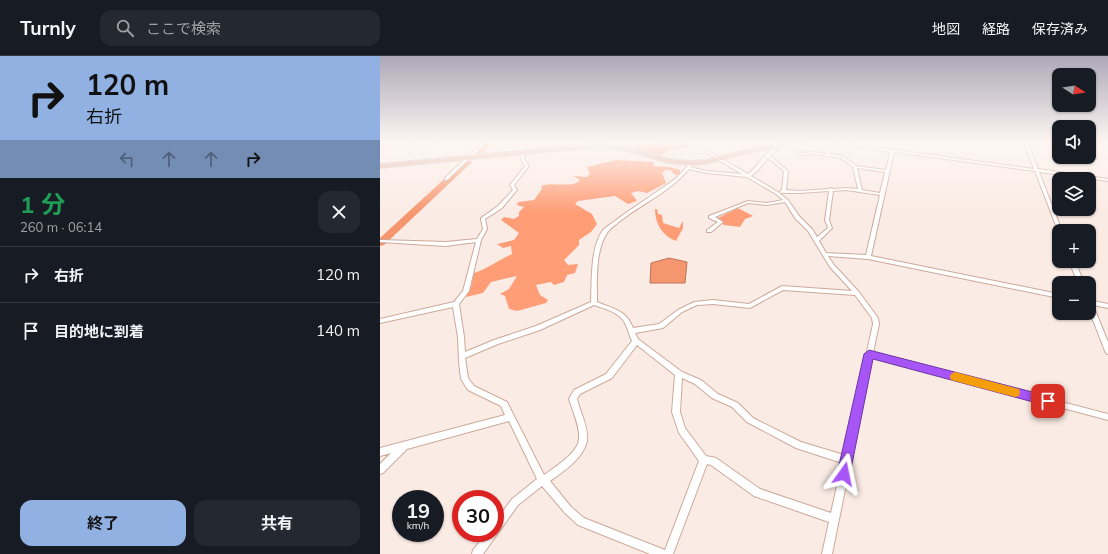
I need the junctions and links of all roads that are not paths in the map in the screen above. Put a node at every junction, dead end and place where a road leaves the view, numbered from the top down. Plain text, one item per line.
1 (459, 166) edge
2 (526, 166) edge
3 (689, 166) edge
4 (693, 166) edge
5 (732, 166) edge
6 (760, 166) edge
7 (780, 166) edge
8 (888, 166) edge
9 (1008, 166) edge
10 (1035, 166) edge
11 (855, 167) joint
12 (1036, 170) junction
13 (887, 171) junction
14 (748, 176) junction
15 (446, 179) dead end
16 (1108, 180) edge
17 (831, 189) junction
18 (860, 190) junction
19 (781, 192) junction
20 (882, 194) junction
21 (786, 200) junction
22 (1057, 224) edge
23 (709, 231) dead end
24 (479, 240) junction
25 (382, 241) edge
26 (816, 241) junction
27 (824, 254) junction
28 (868, 257) junction
29 (857, 294) junction
30 (1052, 295) edge
31 (594, 303) junction
32 (1096, 303) edge
33 (456, 304) junction
34 (1108, 306) edge
35 (1096, 320) edge
36 (380, 321) edge
37 (631, 331) junction
38 (636, 342) junction
39 (1108, 351) edge
40 (869, 354) junction
41 (462, 356) junction
42 (678, 374) junction
43 (510, 417) junction
44 (1108, 417) edge
45 (405, 445) junction
46 (380, 452) edge
47 (704, 460) junction
48 (847, 460) junction
49 (380, 470) edge
50 (542, 480) junction
51 (504, 518) edge
52 (834, 519) junction
53 (486, 542) edge
54 (477, 554) edge
55 (663, 554) edge
56 (668, 554) edge
57 (827, 554) edge

1 - 15 street
2 - 24 street
3 - 31 street
4 - 14 street
5 - 14 street
6 - 14 street
7 - 19 street
8 - 13 street
9 - 12 street
10 - 12 street
11 - 13 street
11 - 18 street
12 - 16 street
12 - 22 street
13 - 20 street
14 - 19 street
17 - 18 street
17 - 19 street
17 - 26 street
18 - 20 street
19 - 21 street
20 - 28 street
21 - 23 street
21 - 26 street
24 - 25 street
24 - 33 street
26 - 27 street
27 - 28 street
27 - 29 street
28 - 30 street
29 - 37 street
29 - 40 street
31 - 37 street
31 - 41 street
32 - 34 street
33 - 36 street
33 - 41 street
35 - 39 street
37 - 38 street
38 - 42 street
38 - 50 street
40 - 44 street
40 - 48 street
41 - 43 street
42 - 47 street
42 - 48 street
43 - 45 street
43 - 50 street
45 - 46 street
45 - 49 street
47 - 52 street
47 - 56 street
48 - 52 street
50 - 51 street
50 - 55 street
52 - 57 street
53 - 54 street

